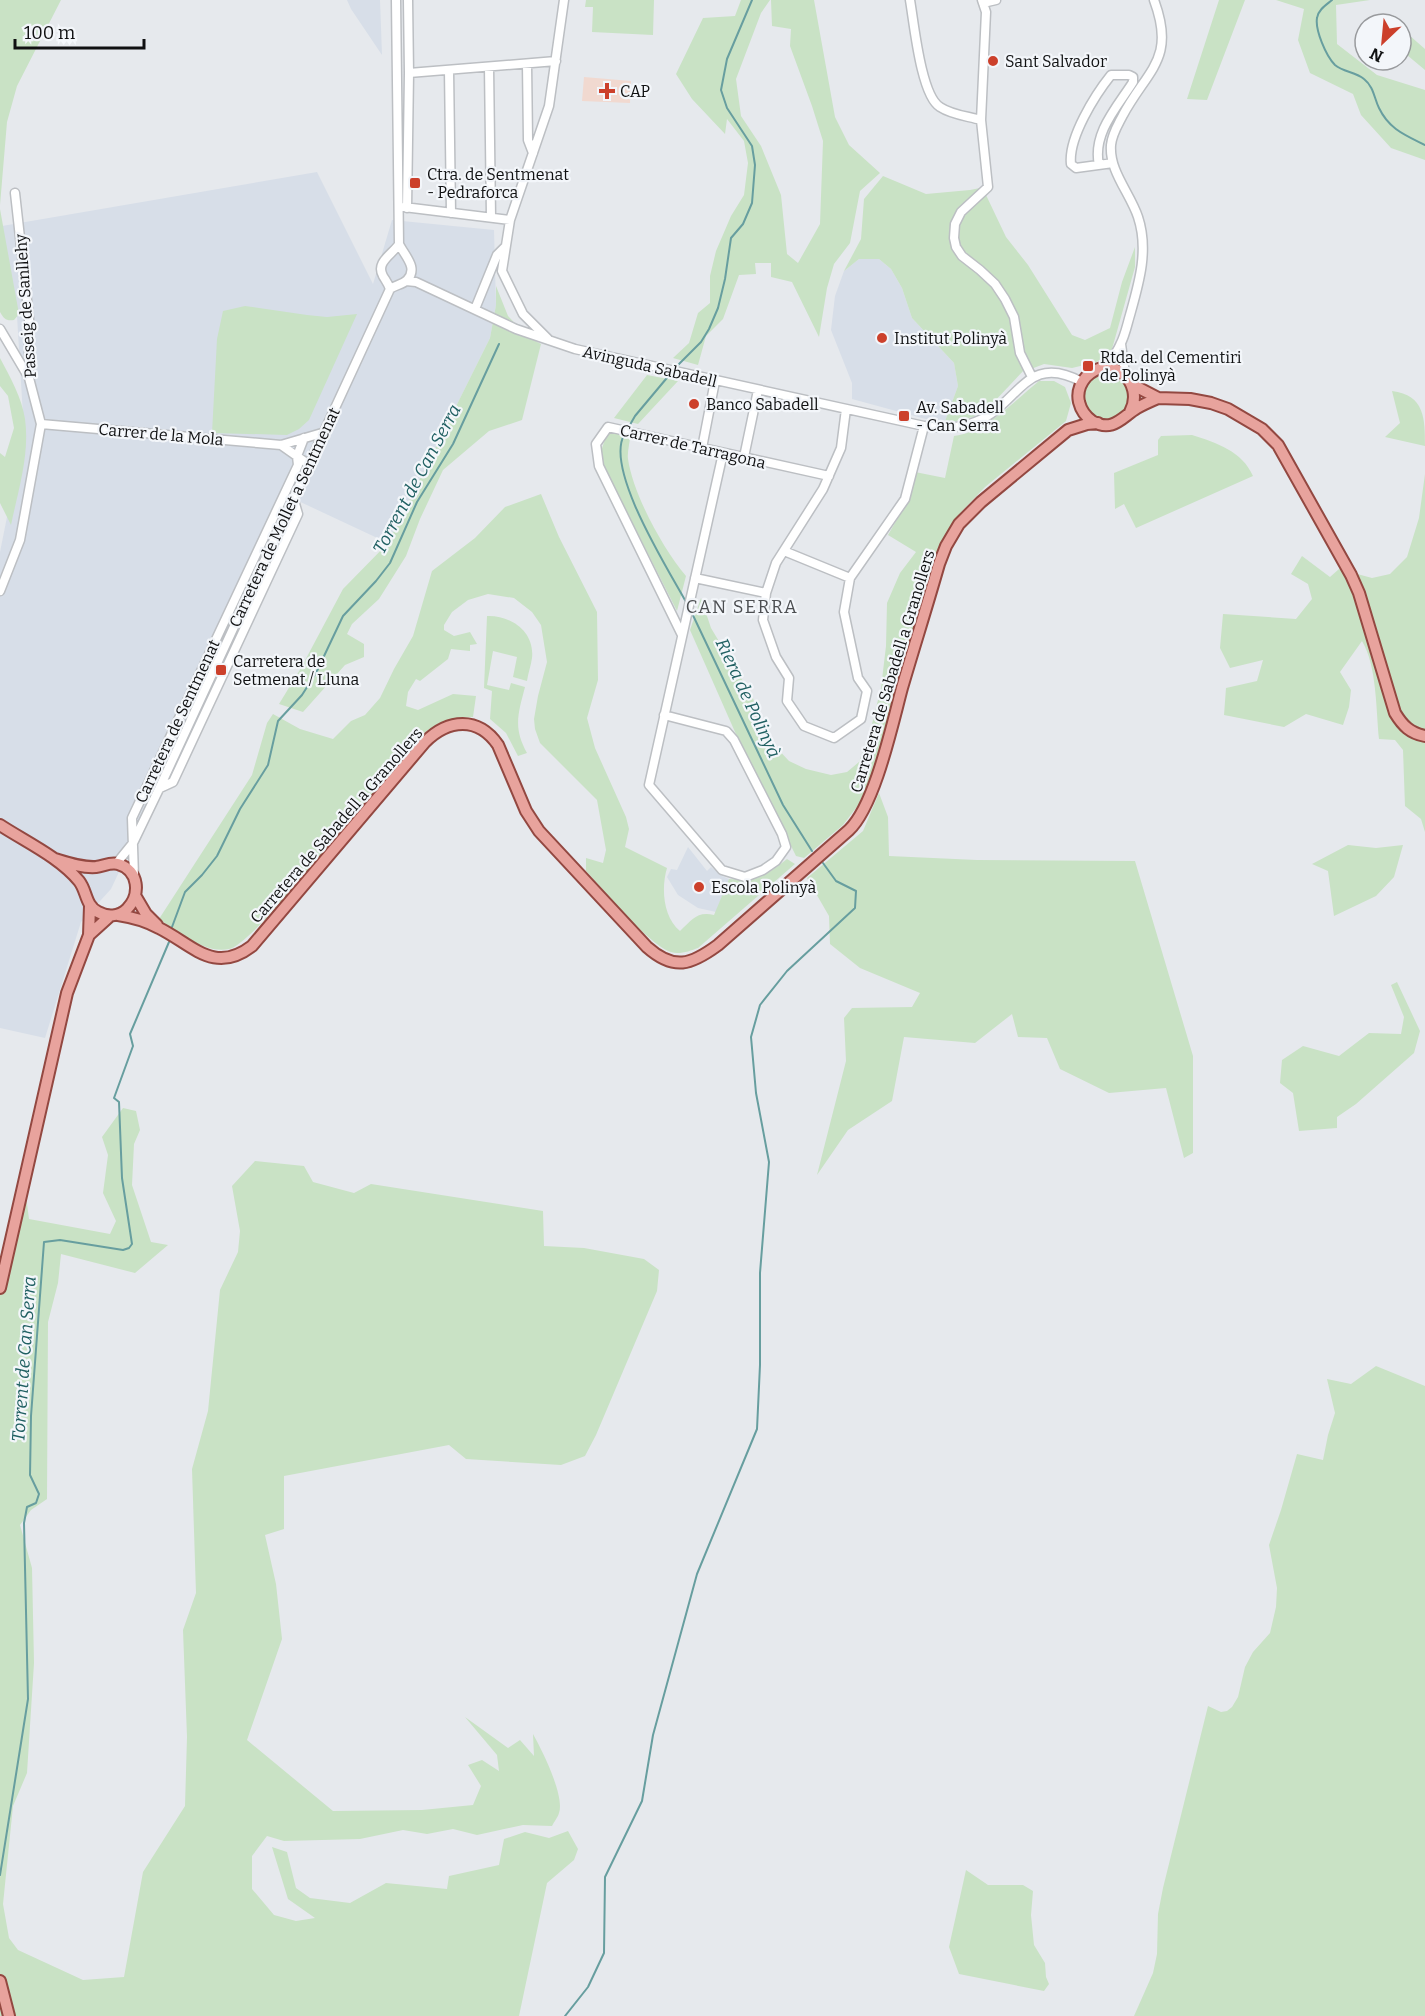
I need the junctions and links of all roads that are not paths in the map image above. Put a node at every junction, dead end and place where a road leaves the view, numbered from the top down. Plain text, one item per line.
1 (396, 0) edge
2 (408, 0) edge
3 (564, 0) edge
4 (910, 0) edge
5 (996, 0) edge
6 (1154, 0) edge
7 (982, 1) edge
8 (555, 61) junction
9 (527, 64) junction
10 (489, 67) junction
11 (449, 70) junction
12 (409, 73) junction
13 (981, 120) junction
14 (533, 153) junction
15 (1113, 163) junction
16 (1099, 165) junction
17 (15, 194) dead end
18 (403, 207) junction
19 (452, 213) junction
20 (491, 217) junction
21 (510, 220) junction
22 (399, 244) junction
23 (506, 247) junction
24 (393, 254) junction
25 (404, 255) junction
26 (414, 278) junction
27 (391, 285) junction
28 (475, 309) junction
29 (0, 329) edge
30 (549, 341) junction
31 (1121, 343) junction
32 (1105, 368) junction
33 (1125, 374) junction
34 (1032, 377) junction
35 (29, 378) junction
36 (715, 381) junction
37 (1082, 382) junction
38 (1132, 385) junction
39 (758, 390) junction
40 (1158, 398) junction
41 (1079, 403) junction
42 (846, 409) junction
43 (1131, 412) junction
44 (1098, 423) junction
45 (41, 424) junction
46 (924, 426) junction
47 (1068, 430) junction
48 (322, 433) junction
49 (304, 438) junction
50 (281, 445) junction
51 (702, 448) junction
52 (723, 453) junction
53 (297, 456) junction
54 (744, 457) junction
55 (308, 464) junction
56 (829, 476) junction
57 (293, 498) joint
58 (784, 551) junction
59 (695, 578) junction
60 (850, 578) junction
61 (0, 591) edge
62 (766, 592) junction
63 (682, 635) junction
64 (664, 715) junction
65 (1425, 735) edge
66 (0, 825) edge
67 (134, 843) junction
68 (55, 860) junction
69 (116, 864) junction
70 (98, 867) junction
71 (134, 877) junction
72 (84, 891) junction
73 (136, 897) junction
74 (90, 906) junction
75 (114, 915) junction
76 (159, 928) junction
77 (89, 935) junction
78 (0, 1288) edge
79 (0, 1981) edge
80 (9, 2016) edge

1 - 18 street
2 - 12 street
3 - 8 street, Avinguda Sabadell
4 - 13 street
5 - 7 street
6 - 15 street
7 - 13 street
8 - 9 street
8 - 14 street, Avinguda Sabadell
9 - 10 street
9 - 14 street
10 - 11 street
10 - 20 street
11 - 12 street
11 - 19 street
12 - 18 street
13 - 34 street
14 - 21 street, Avinguda Sabadell
15 - 16 street
15 - 31 street
16 - 16 street
17 - 35 street, Passeig de Sanllehy
18 - 19 street
18 - 22 street
19 - 20 street
20 - 21 street
21 - 23 street, Avinguda Sabadell
22 - 24 street, Carretera de Mollet a Sentmenat
22 - 25 street
23 - 28 street
23 - 30 street, Avinguda Sabadell
24 - 25 street
24 - 27 street, Carretera de Mollet a Sentmenat
25 - 26 street
26 - 27 street
26 - 28 street
27 - 48 street, Carretera de Mollet a Sentmenat
28 - 30 street
29 - 35 street
30 - 36 street, Avinguda Sabadell
31 - 32 street
31 - 33 street
32 - 33 main road
32 - 37 main road
33 - 38 main road
34 - 37 street
34 - 46 street, Avinguda Sabadell
35 - 45 street, Passeig de Sanllehy
36 - 39 street, Avinguda Sabadell
36 - 51 street
37 - 41 main road
38 - 40 main road
38 - 43 main road
39 - 42 street, Avinguda Sabadell
39 - 54 street
40 - 43 main road
40 - 65 main road
41 - 44 main road
41 - 47 main road, Carretera de Sabadell a Granollers
42 - 46 street, Avinguda Sabadell
42 - 56 street
43 - 44 main road
44 - 47 main road, Carretera de Sabadell a Granollers
45 - 50 street, Carrer de la Mola
45 - 61 street, Passeig de Sanllehy
46 - 60 street
47 - 76 main road, Carretera de Sabadell a Granollers
48 - 49 street, Carrer de la Mola
48 - 55 street, Carretera de Mollet a Sentmenat
49 - 50 street, Carrer de la Mola
49 - 53 street, Carretera de Sentmenat
50 - 53 street, Carrer de la Mola
51 - 52 street, Carrer de Tarragona
51 - 63 street, Carrer de Tarragona
52 - 54 street, Carrer de Tarragona
52 - 59 street
53 - 55 street, Carrer de la Mola
53 - 67 street, Carretera de Sentmenat
54 - 56 street, Carrer de Tarragona
55 - 57 street, Carretera de Mollet a Sentmenat
56 - 58 street
57 - 67 street, Carretera de Sentmenat
58 - 60 street
58 - 62 street
59 - 62 street
59 - 63 street
60 - 62 street
63 - 64 street
64 - 64 street
66 - 68 main road
67 - 69 street
67 - 71 street, Carretera de Sentmenat
68 - 70 main road
68 - 72 main road
69 - 70 main road
69 - 71 main road
70 - 72 main road
71 - 73 main road
72 - 74 main road
73 - 75 main road
73 - 76 main road
74 - 75 main road
74 - 77 main road
75 - 76 main road
75 - 77 main road
77 - 78 main road
79 - 80 main road

